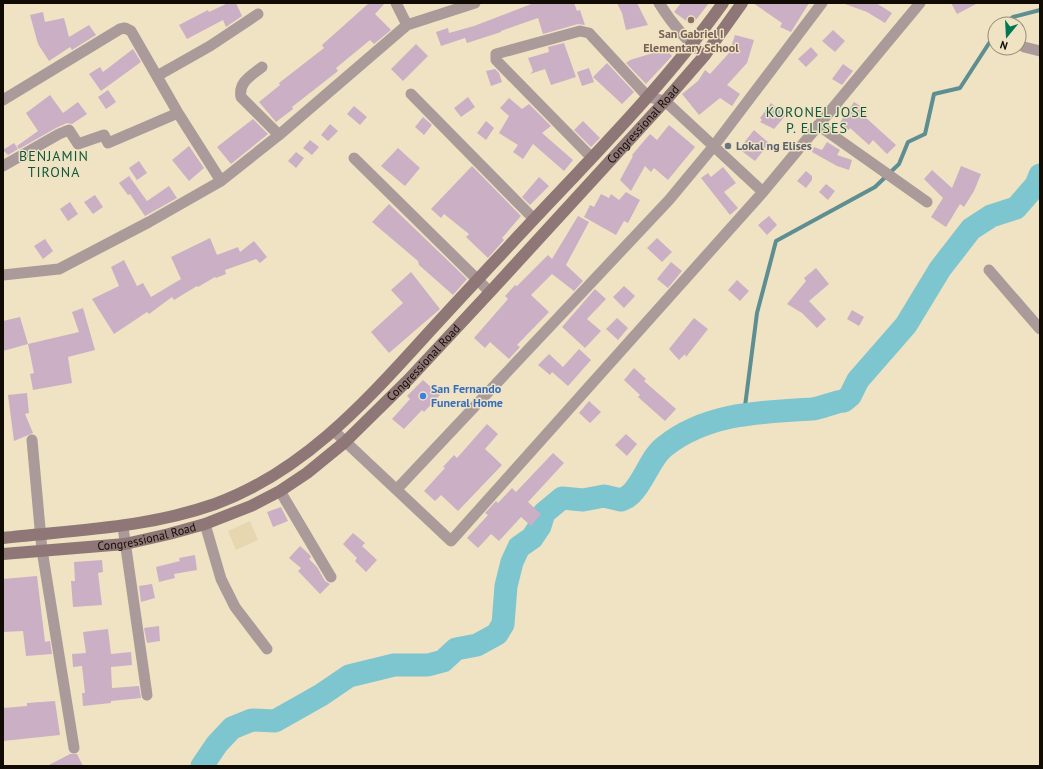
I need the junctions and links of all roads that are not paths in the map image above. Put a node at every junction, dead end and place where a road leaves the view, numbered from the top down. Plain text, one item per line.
1 (396, 3) edge
2 (475, 3) edge
3 (659, 3) edge
4 (723, 3) edge
5 (742, 3) edge
6 (822, 3) edge
7 (920, 3) edge
8 (258, 14) dead end
9 (407, 25) junction
10 (693, 46) junction
11 (1027, 48) edge
12 (1040, 51) edge
13 (705, 55) junction
14 (262, 67) dead end
15 (157, 76) junction
16 (411, 94) dead end
17 (648, 97) junction
18 (3, 100) edge
19 (665, 101) junction
20 (178, 113) junction
21 (628, 118) junction
22 (818, 125) junction
23 (639, 128) junction
24 (279, 135) junction
25 (713, 147) junction
26 (591, 157) junction
27 (354, 158) dead end
28 (3, 166) edge
29 (221, 181) junction
30 (763, 192) junction
31 (927, 202) dead end
32 (534, 218) junction
33 (989, 270) dead end
34 (3, 275) edge
35 (477, 279) junction
36 (490, 292) junction
37 (1040, 329) edge
38 (334, 431) junction
39 (32, 440) dead end
40 (345, 442) junction
41 (397, 489) junction
42 (280, 491) junction
43 (216, 503) junction
44 (224, 518) junction
45 (205, 524) junction
46 (123, 527) junction
47 (40, 534) junction
48 (3, 538) edge
49 (125, 544) junction
50 (42, 550) junction
51 (3, 554) edge
52 (331, 577) dead end
53 (267, 649) dead end
54 (147, 695) dead end
55 (74, 748) dead end

1 - 9 street
2 - 9 street
3 - 10 street
4 - 10 main road, Congressional Road
5 - 13 main road, Congressional Road
6 - 25 street
7 - 22 street
8 - 15 street
9 - 24 street
10 - 13 street
10 - 17 main road, Congressional Road
11 - 12 street
13 - 19 main road, Congressional Road
14 - 24 street
15 - 18 street
15 - 20 street
16 - 32 street
17 - 19 street
17 - 21 main road, Congressional Road
17 - 26 street
19 - 23 main road, Congressional Road
19 - 25 street
20 - 28 street
20 - 29 street
21 - 23 main road
21 - 26 main road, Congressional Road
22 - 30 street
22 - 31 street
23 - 36 main road, Congressional Road
24 - 29 street
25 - 30 street
25 - 41 street
26 - 32 main road, Congressional Road
27 - 35 street
29 - 34 street
30 - 41 street
32 - 35 main road, Congressional Road
33 - 37 street
35 - 36 street
35 - 38 main road, Congressional Road
36 - 40 main road, Congressional Road
38 - 40 street
38 - 43 main road, Congressional Road
39 - 47 street
40 - 41 street
40 - 42 main road, Congressional Road
42 - 44 main road, Congressional Road
42 - 52 street
43 - 44 main road
43 - 46 main road, Congressional Road
44 - 45 main road, Congressional Road
45 - 49 main road, Congressional Road
45 - 53 street
46 - 47 main road, Congressional Road
46 - 49 street
47 - 48 main road, Congressional Road
47 - 50 street
49 - 50 main road, Congressional Road
49 - 54 street
50 - 51 main road, Congressional Road
50 - 55 street

